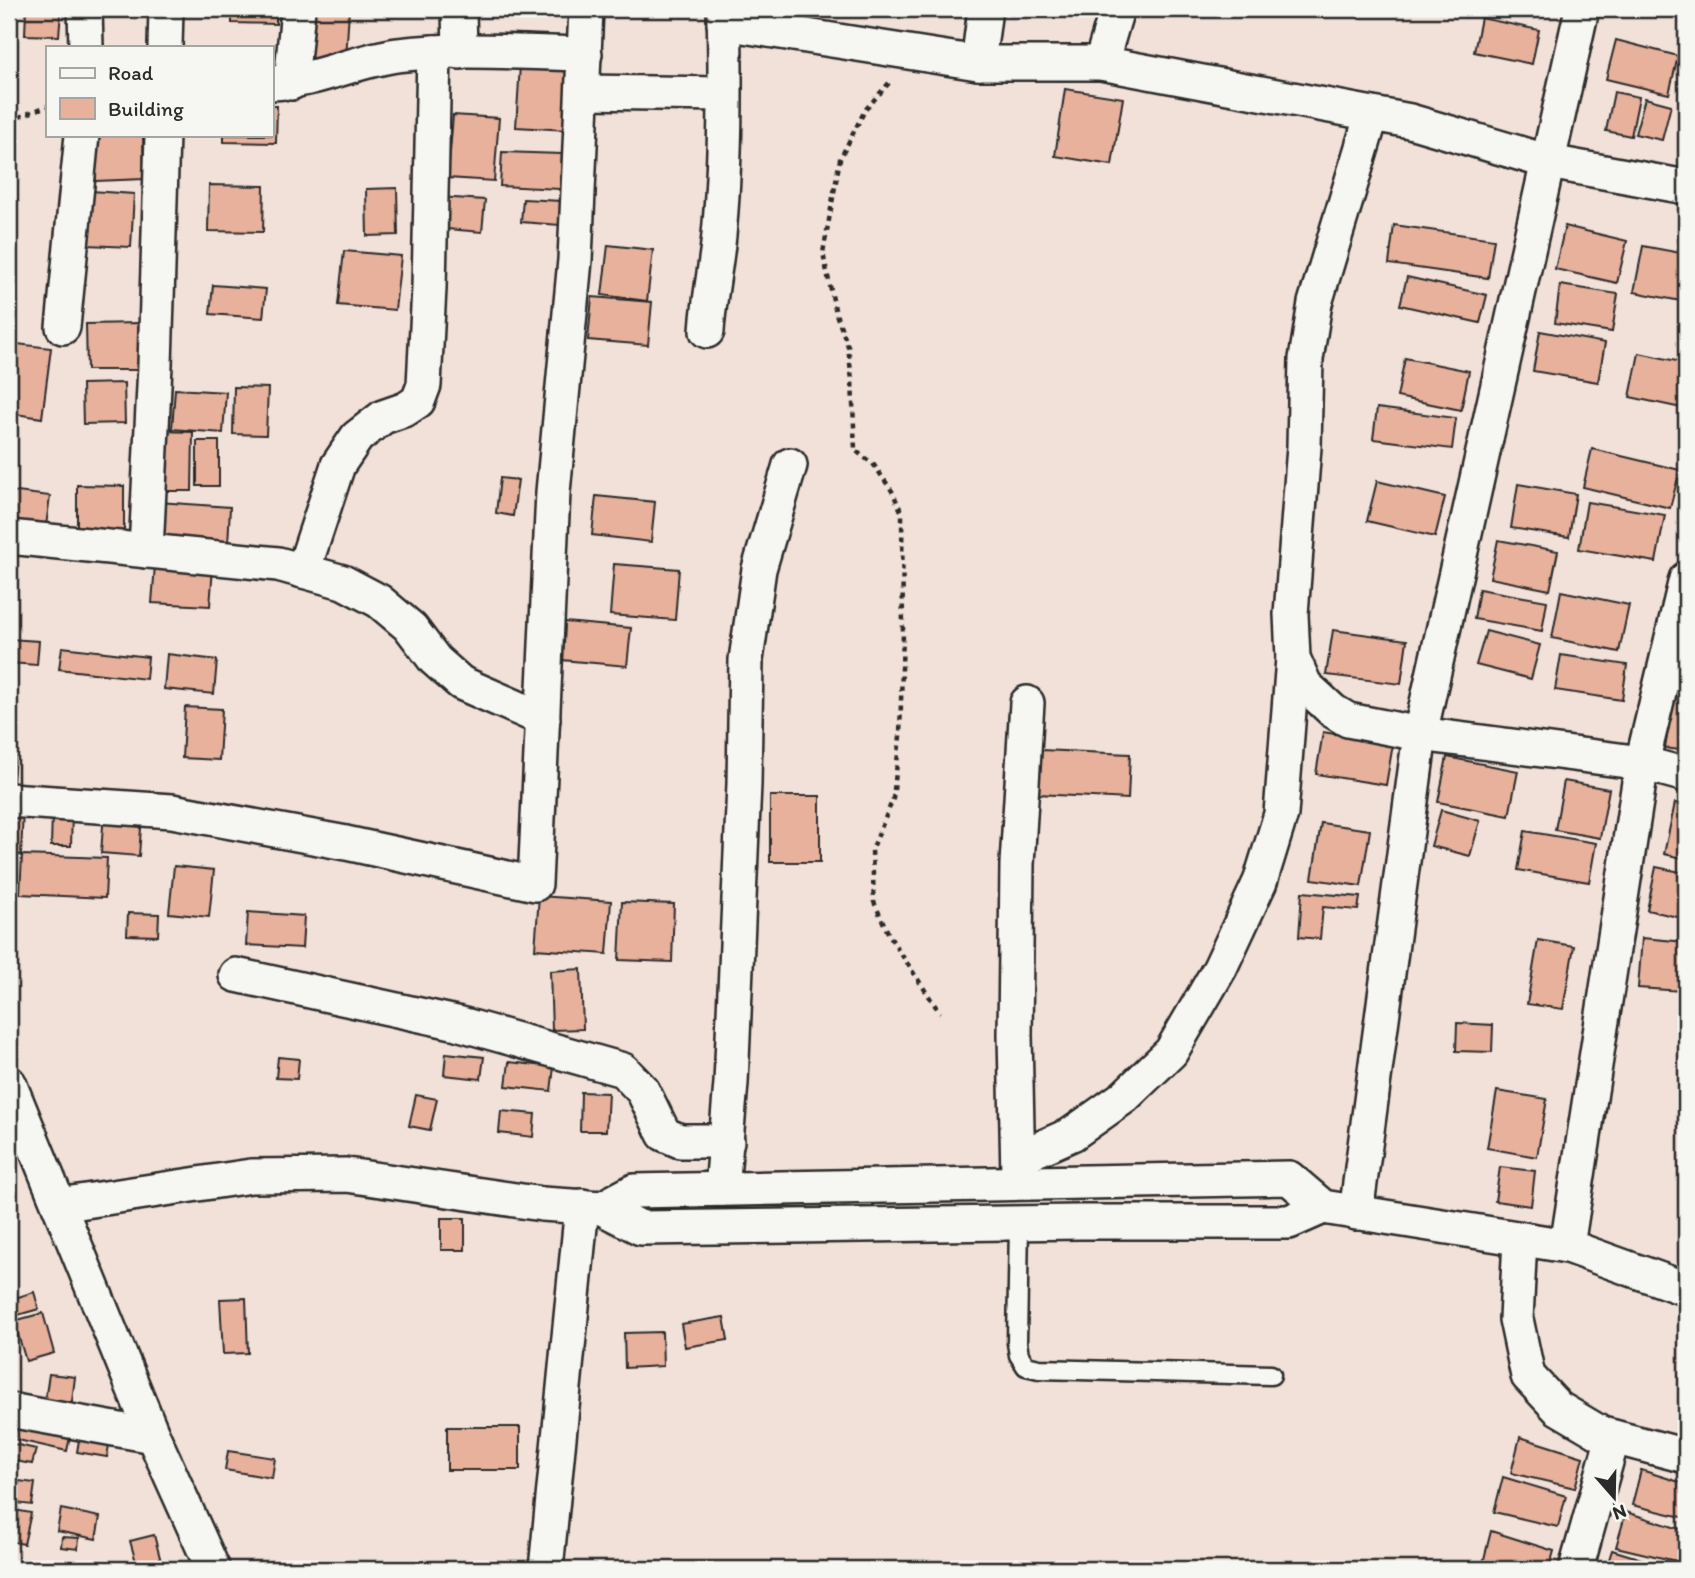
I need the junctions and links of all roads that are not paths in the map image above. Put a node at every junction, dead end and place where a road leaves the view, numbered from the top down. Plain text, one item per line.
1 (85, 9) edge
2 (166, 9) edge
3 (298, 9) edge
4 (458, 9) edge
5 (586, 9) edge
6 (985, 9) edge
7 (1118, 9) edge
8 (1582, 9) edge
9 (724, 16) edge
10 (86, 46) edge
11 (164, 46) edge
12 (447, 52) junction
13 (585, 54) junction
14 (978, 63) junction
15 (1101, 63) junction
16 (281, 83) edge
17 (583, 92) junction
18 (724, 94) junction
19 (1372, 114) junction
20 (82, 136) edge
21 (162, 136) edge
22 (1549, 162) junction
23 (1686, 187) edge
24 (63, 327) dead end
25 (707, 331) dead end
26 (790, 466) dead end
27 (9, 537) edge
28 (146, 551) junction
29 (303, 571) junction
30 (1686, 579) edge
31 (1293, 658) junction
32 (1027, 703) dead end
33 (543, 719) junction
34 (1420, 734) junction
35 (1642, 763) junction
36 (1686, 775) edge
37 (9, 800) edge
38 (236, 975) dead end
39 (9, 1083) edge
40 (680, 1141) junction
41 (727, 1141) junction
42 (1018, 1171) junction
43 (722, 1189) junction
44 (677, 1190) junction
45 (59, 1205) junction
46 (592, 1207) junction
47 (1323, 1207) junction
48 (1356, 1213) junction
49 (1019, 1223) junction
50 (1521, 1239) junction
51 (1567, 1246) junction
52 (1686, 1289) edge
53 (1271, 1375) dead end
54 (9, 1410) edge
55 (153, 1436) junction
56 (1613, 1437) junction
57 (1686, 1456) edge
58 (213, 1569) edge
59 (546, 1569) edge
60 (1576, 1569) edge

1 - 10 street
2 - 11 street
3 - 16 street
4 - 12 street
5 - 13 street
6 - 14 street
7 - 15 street
8 - 22 street
9 - 14 street
9 - 18 street
12 - 13 street
12 - 16 street
12 - 29 street
13 - 17 street
14 - 15 street
15 - 19 street
17 - 18 street
17 - 33 street
18 - 25 street
19 - 22 street
19 - 31 street
20 - 24 street
21 - 28 street
22 - 23 street
22 - 34 street
26 - 41 street
27 - 28 street
28 - 29 street
29 - 33 street
30 - 35 street
31 - 34 street
31 - 42 street
32 - 42 street
33 - 37 street
34 - 35 street
34 - 48 street
35 - 36 street
35 - 51 street
38 - 40 street
39 - 45 street
40 - 41 street
40 - 44 street
41 - 43 street
42 - 43 street
42 - 47 street
42 - 49 street
43 - 44 street
44 - 46 street
45 - 46 street
45 - 55 street
46 - 49 street
46 - 59 street
47 - 48 street
47 - 49 street
48 - 50 street
49 - 53 lane
50 - 51 street
50 - 56 street
51 - 52 street
54 - 55 street
55 - 58 street
56 - 57 street
56 - 60 street

